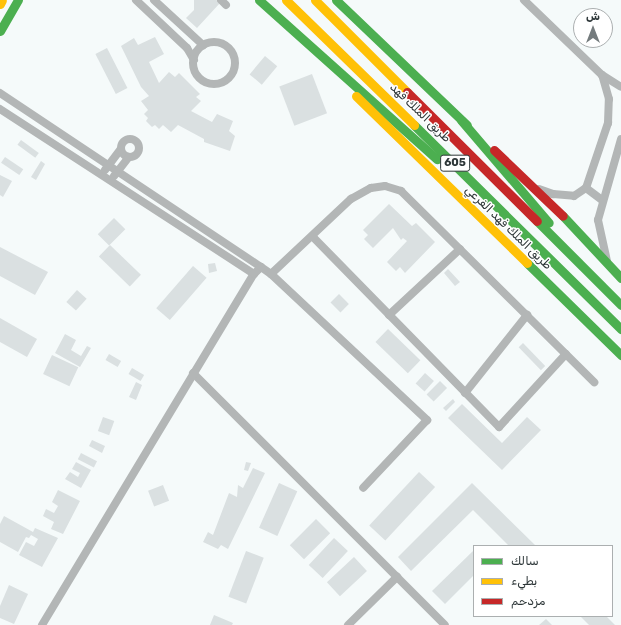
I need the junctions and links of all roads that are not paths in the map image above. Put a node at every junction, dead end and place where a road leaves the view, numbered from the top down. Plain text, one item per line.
1 (2, 0) edge
2 (18, 0) edge
3 (136, 0) edge
4 (154, 0) edge
5 (258, 0) edge
6 (286, 0) edge
7 (315, 0) edge
8 (336, 0) edge
9 (524, 0) edge
10 (0, 4) edge
11 (161, 7) junction
12 (152, 15) junction
13 (0, 31) edge
14 (203, 46) junction
15 (194, 60) junction
16 (602, 75) junction
17 (621, 87) edge
18 (0, 93) edge
19 (0, 109) edge
20 (461, 120) junction
21 (621, 139) edge
22 (121, 149) junction
23 (129, 157) junction
24 (108, 167) junction
25 (116, 172) junction
26 (101, 175) junction
27 (111, 181) junction
28 (535, 187) junction
29 (586, 188) junction
30 (602, 200) junction
31 (313, 237) junction
32 (460, 249) junction
33 (609, 266) junction
34 (261, 268) junction
35 (254, 274) junction
36 (271, 274) junction
37 (621, 278) edge
38 (588, 297) junction
39 (620, 305) edge
40 (390, 315) junction
41 (526, 315) junction
42 (621, 329) edge
43 (566, 354) junction
44 (621, 355) edge
45 (193, 374) junction
46 (594, 382) dead end
47 (465, 393) junction
48 (363, 488) dead end
49 (397, 577) junction
50 (42, 625) edge
51 (348, 625) edge
52 (445, 625) edge

1 - 10 main road
2 - 13 main road
3 - 12 street
4 - 11 street
5 - 38 main road
5 - 44 main road, طريق الملك فهد الفرعي
6 - 38 main road, طريق الملك فهد / 605
7 - 39 main road, طريق الملك فهد / 605
8 - 20 main road
9 - 16 street
11 - 12 street
11 - 14 street
12 - 15 street
14 - 15 street
14 - 15 street
16 - 17 street
16 - 29 street
18 - 24 street
19 - 26 street
20 - 28 main road
20 - 39 main road
21 - 30 street
22 - 23 street
22 - 23 street
22 - 24 street
23 - 25 street
24 - 25 street
24 - 26 street
25 - 27 street
25 - 34 street
26 - 27 street
27 - 35 street
28 - 29 street
28 - 33 main road
29 - 30 street
30 - 33 street
31 - 32 street
31 - 36 street
31 - 40 street
32 - 40 street
32 - 41 street
33 - 37 main road
34 - 35 street
34 - 36 street
35 - 45 street
36 - 48 street
38 - 42 main road, طريق الملك فهد / 605
40 - 47 street
41 - 43 street
41 - 47 street
43 - 46 street
43 - 47 street
45 - 49 street
45 - 50 street
49 - 51 street
49 - 52 street

